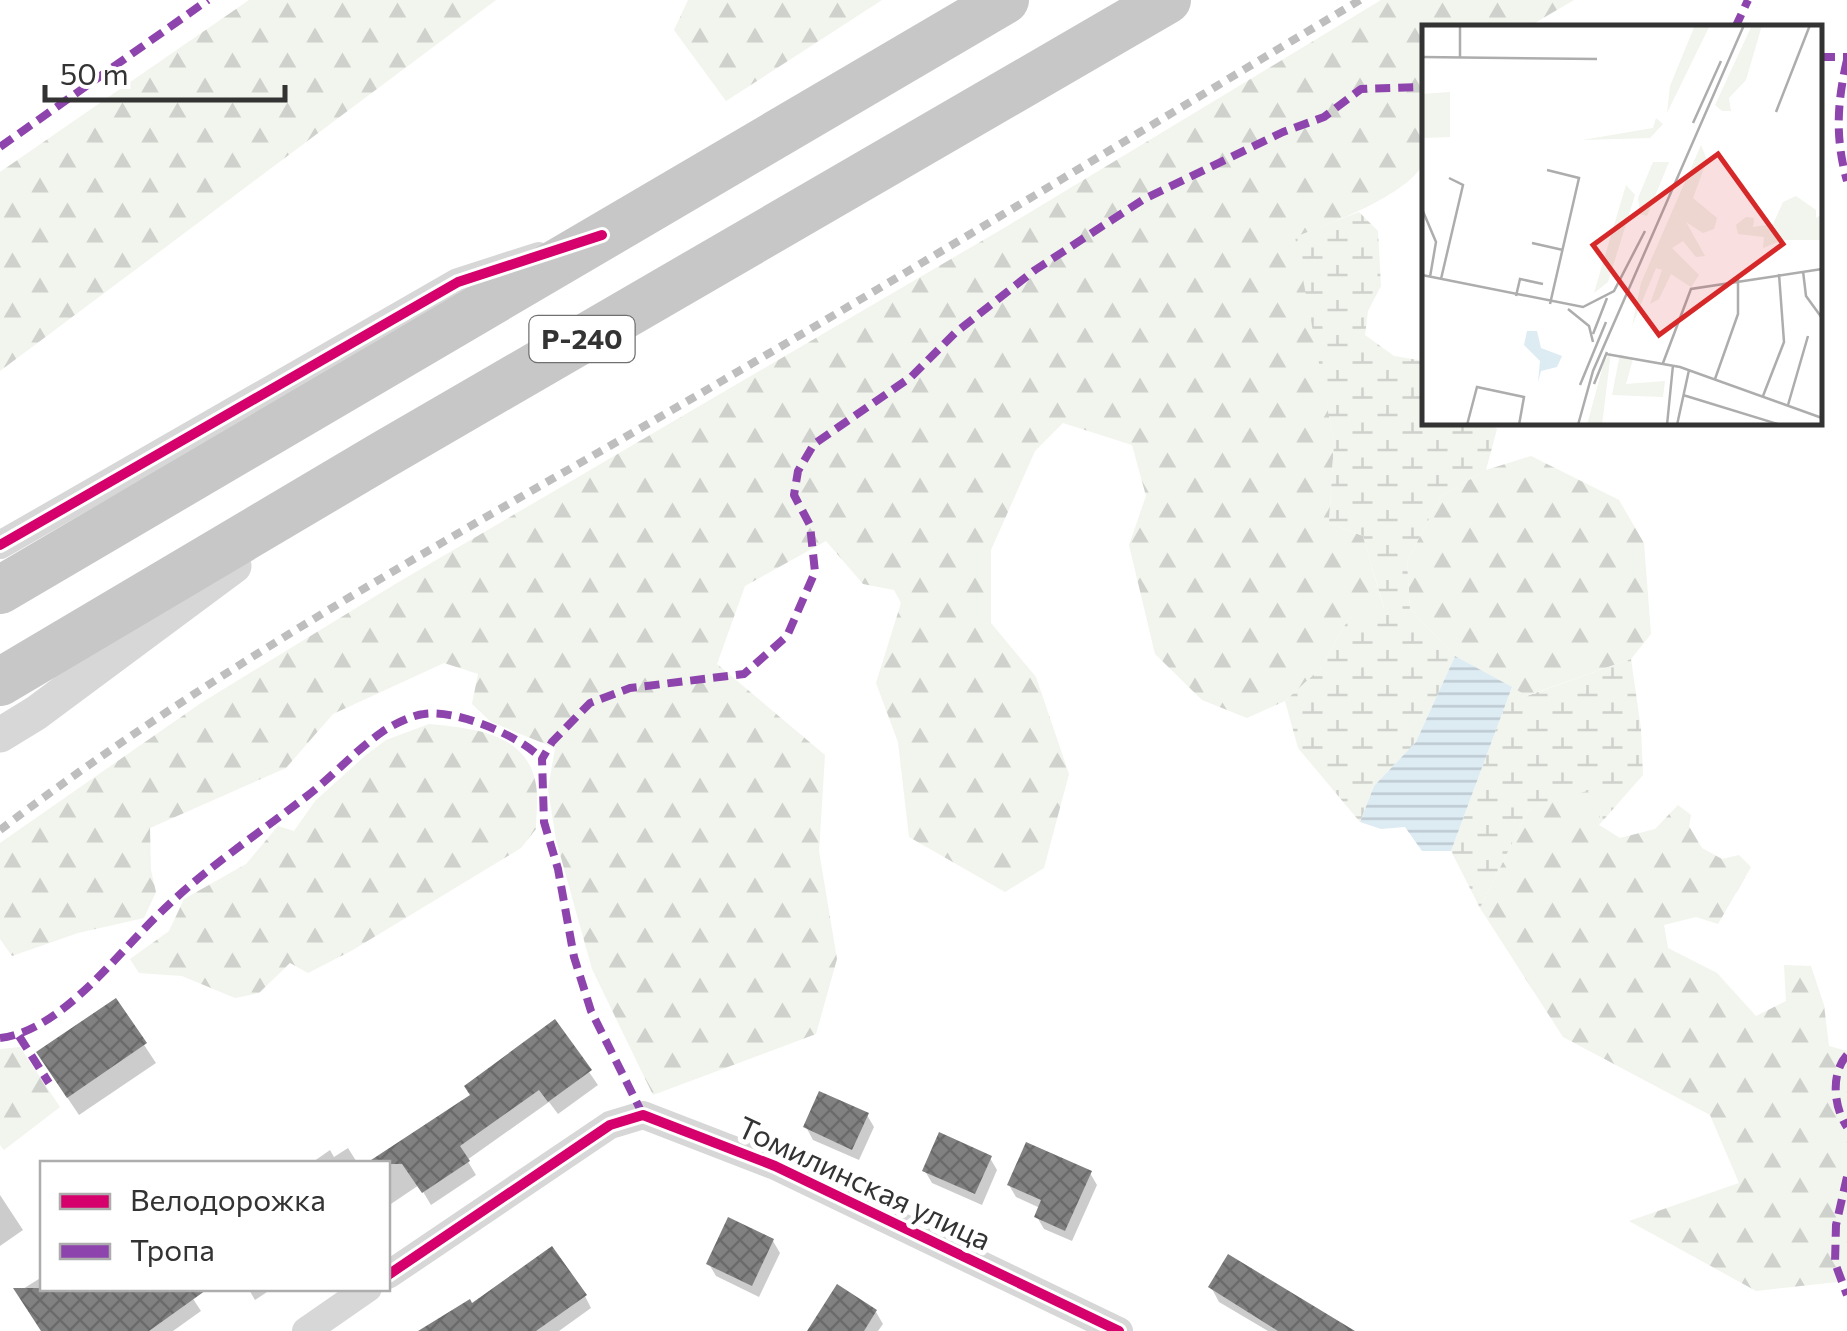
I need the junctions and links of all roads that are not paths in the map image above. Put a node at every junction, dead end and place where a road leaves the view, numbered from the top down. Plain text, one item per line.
1 (1005, 0) edge
2 (1167, 0) edge
3 (602, 235) junction
4 (383, 455) junction
5 (0, 545) edge
6 (0, 590) edge
7 (0, 682) edge
8 (0, 736) edge
9 (390, 1274) edge
10 (364, 1291) edge
11 (306, 1331) edge
12 (1119, 1331) edge

1 - 3 highway, Р-240
2 - 4 highway, Р-240
3 - 5 street
3 - 6 highway, Р-240
4 - 7 highway, Р-240
4 - 8 street
9 - 12 street, Томилинская улица
10 - 11 street

